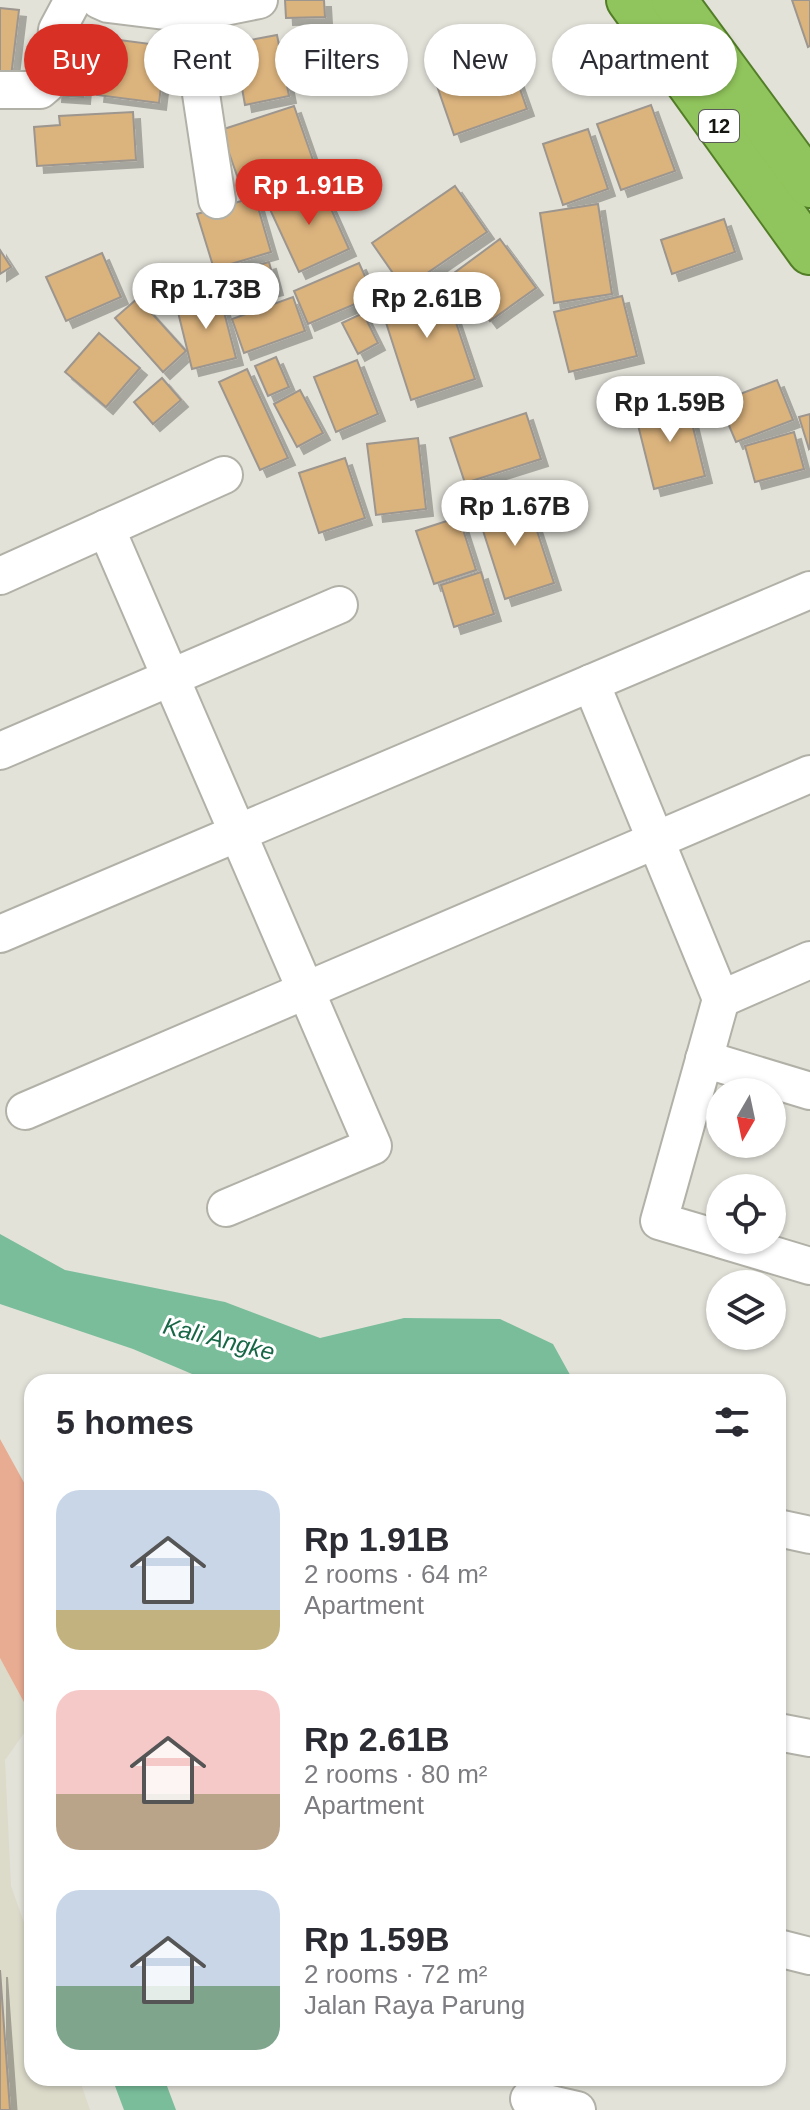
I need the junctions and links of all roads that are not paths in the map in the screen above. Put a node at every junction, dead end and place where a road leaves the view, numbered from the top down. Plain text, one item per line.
1 (73, 0) edge
2 (99, 0) edge
3 (259, 0) edge
4 (629, 0) edge
5 (674, 0) edge
6 (189, 14) junction
7 (0, 90) edge
8 (798, 182) edge
9 (217, 200) dead end
10 (810, 252) edge
11 (224, 475) dead end
12 (106, 528) junction
13 (0, 576) edge
14 (810, 590) edge
15 (339, 605) dead end
16 (171, 678) junction
17 (591, 683) junction
18 (0, 751) edge
19 (810, 774) edge
20 (238, 833) junction
21 (656, 841) junction
22 (0, 934) edge
23 (810, 960) edge
24 (306, 991) junction
25 (721, 999) junction
26 (704, 1059) junction
27 (810, 1064) edge
28 (769, 1078) joint
29 (786, 1083) edge
30 (810, 1091) edge
31 (25, 1111) dead end
32 (226, 1208) dead end
33 (706, 1235) edge
34 (769, 1254) edge
35 (810, 1266) edge
36 (786, 1530) edge
37 (810, 1535) edge
38 (786, 1734) edge
39 (810, 1738) edge
40 (786, 1950) edge
41 (810, 1956) edge
42 (529, 2099) dead end
43 (577, 2110) edge

1 - 7 street
2 - 6 street
3 - 6 street
4 - 8 highway, 12
5 - 8 highway, 12
6 - 9 street
8 - 10 highway, 12
11 - 12 street
12 - 13 street
12 - 16 street
14 - 17 street
15 - 16 street
16 - 18 street
16 - 20 street
17 - 20 street
17 - 21 street
19 - 21 street
20 - 22 street
20 - 24 street
21 - 24 street
21 - 25 street
23 - 25 street
24 - 31 street
24 - 32 street
25 - 26 street
26 - 28 street
26 - 33 street
27 - 28 street
29 - 30 street
34 - 35 street
36 - 37 street
38 - 39 street
40 - 41 street
42 - 43 street

